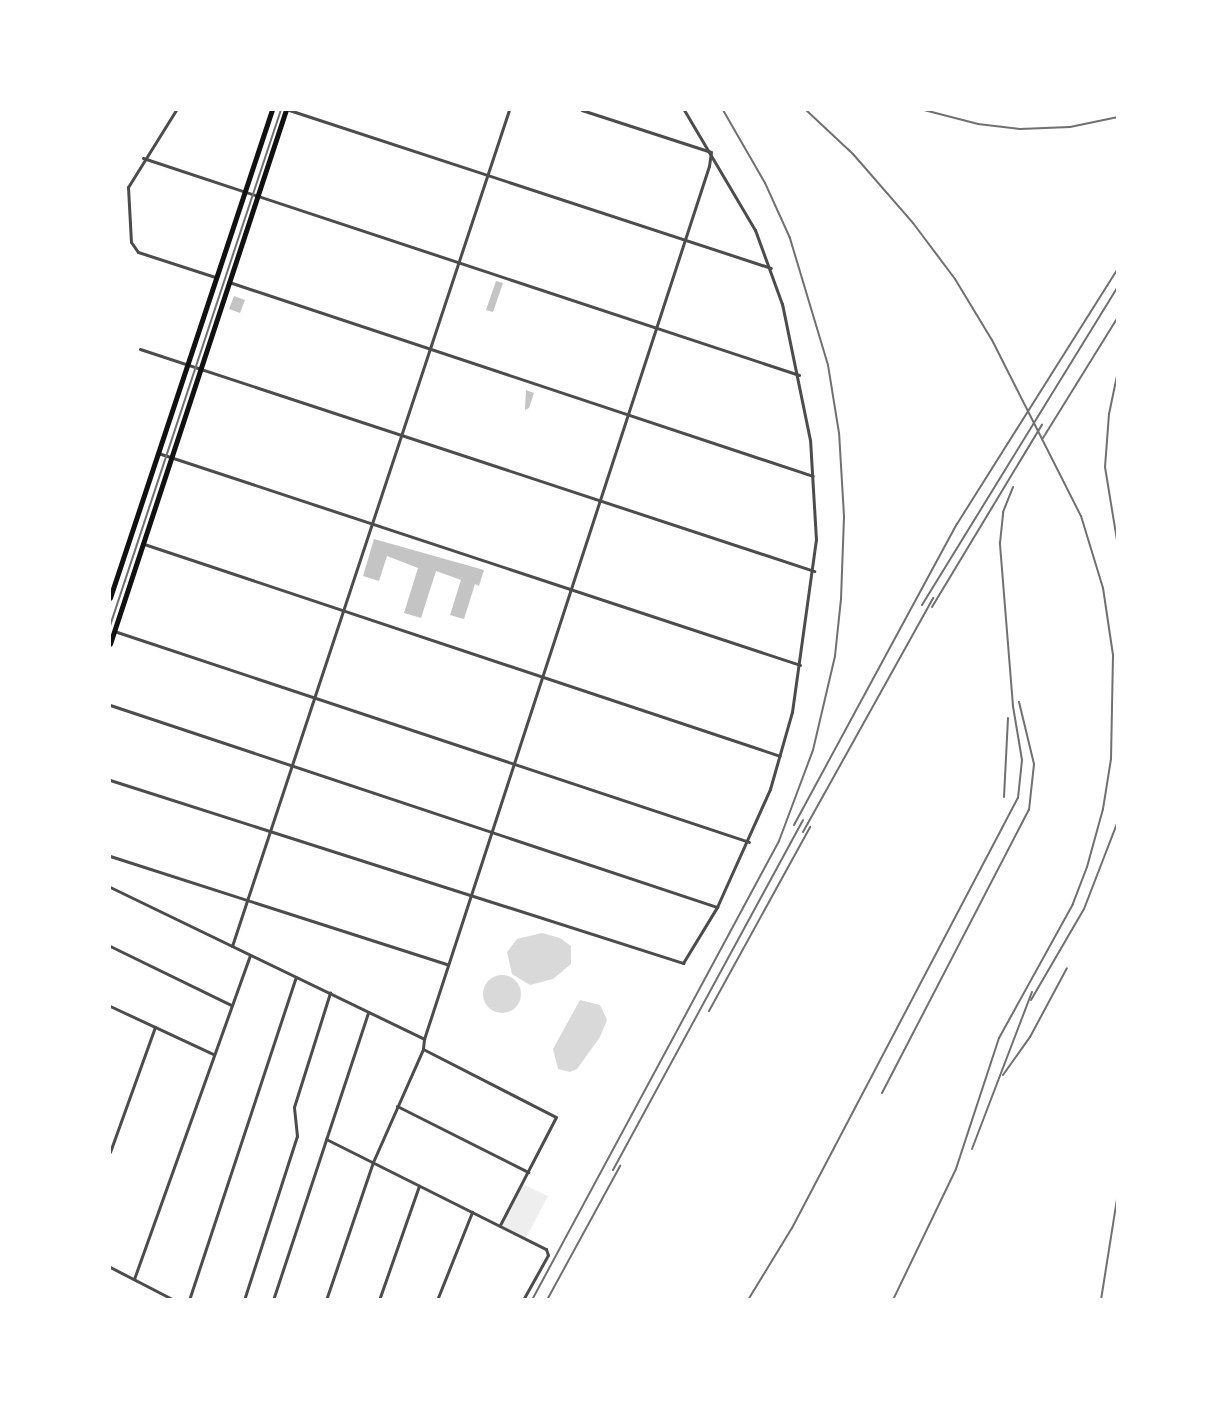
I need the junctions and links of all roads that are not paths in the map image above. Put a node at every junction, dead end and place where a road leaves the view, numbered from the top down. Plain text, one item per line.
1 (176, 110) edge
2 (272, 110) edge
3 (287, 110) edge
4 (509, 110) edge
5 (582, 110) edge
6 (684, 110) edge
7 (711, 152) junction
8 (144, 158) junction
9 (486, 176) junction
10 (244, 191) junction
11 (258, 195) junction
12 (686, 241) junction
13 (458, 261) junction
14 (771, 268) junction
15 (215, 277) junction
16 (228, 282) junction
17 (657, 328) junction
18 (429, 347) junction
19 (140, 349) dead end
20 (187, 364) junction
21 (199, 369) junction
22 (799, 375) junction
23 (629, 414) junction
24 (400, 436) junction
25 (158, 453) junction
26 (171, 457) junction
27 (813, 476) junction
28 (601, 501) junction
29 (370, 522) junction
30 (144, 544) junction
31 (814, 571) junction
32 (572, 589) junction
33 (110, 598) edge
34 (341, 609) junction
35 (114, 631) junction
36 (110, 644) edge
37 (800, 665) junction
38 (544, 676) junction
39 (312, 697) junction
40 (110, 705) edge
41 (780, 756) junction
42 (291, 764) junction
43 (514, 764) junction
44 (110, 780) edge
45 (492, 831) junction
46 (269, 833) junction
47 (749, 842) junction
48 (110, 856) edge
49 (110, 887) edge
50 (470, 897) junction
51 (248, 899) junction
52 (717, 907) junction
53 (110, 946) edge
54 (232, 946) junction
55 (250, 955) junction
56 (447, 964) junction
57 (296, 976) junction
58 (330, 993) junction
59 (231, 1005) junction
60 (110, 1006) edge
61 (368, 1012) junction
62 (155, 1027) junction
63 (424, 1040) junction
64 (423, 1049) junction
65 (213, 1054) junction
66 (397, 1106) junction
67 (326, 1139) junction
68 (110, 1152) edge
69 (373, 1162) junction
70 (528, 1172) junction
71 (419, 1186) junction
72 (472, 1212) junction
73 (500, 1225) junction
74 (110, 1267) edge
75 (134, 1280) junction
76 (161, 1293) junction
77 (158, 1299) edge
78 (174, 1299) edge
79 (189, 1299) edge
80 (244, 1299) edge
81 (273, 1299) edge
82 (326, 1299) edge
83 (379, 1299) edge
84 (437, 1299) edge
85 (523, 1299) edge

1 - 8 street
2 - 10 main road
3 - 9 street
3 - 11 main road
4 - 9 street
5 - 7 street
6 - 7 street
7 - 12 street
7 - 14 street
8 - 10 street
8 - 15 street
9 - 12 street
9 - 13 street
10 - 11 street
10 - 15 main road
11 - 13 street
11 - 16 main road
12 - 14 street
12 - 17 street
13 - 17 street
13 - 18 street
14 - 22 street
15 - 20 main road
16 - 18 street
16 - 21 main road
17 - 22 street
17 - 23 street
18 - 23 street
18 - 24 street
19 - 20 street
20 - 21 street
20 - 25 main road
21 - 24 street
21 - 26 main road
22 - 27 street
23 - 27 street
23 - 28 street
24 - 28 street
24 - 29 street
25 - 26 street
25 - 33 main road
26 - 29 street
26 - 30 main road
27 - 31 street
28 - 31 street
28 - 32 street
29 - 32 street
29 - 34 street
30 - 34 street
30 - 35 main road
31 - 37 street
32 - 37 street
32 - 38 street
34 - 38 street
34 - 39 street
35 - 36 main road
35 - 39 street
37 - 41 street
38 - 41 street
38 - 43 street
39 - 42 street
39 - 43 street
40 - 42 street
41 - 47 street
42 - 45 street
42 - 46 street
43 - 45 street
43 - 47 street
44 - 46 street
45 - 50 street
45 - 52 street
46 - 50 street
46 - 51 street
47 - 52 street
48 - 51 street
49 - 54 street
50 - 52 street
50 - 56 street
51 - 54 street
51 - 56 street
53 - 59 street
54 - 55 street
55 - 57 street
55 - 59 street
56 - 63 street
57 - 58 street
57 - 79 street
58 - 61 street
58 - 80 street
59 - 65 street
60 - 62 street
61 - 63 street
61 - 67 street
62 - 65 street
62 - 68 street
63 - 64 street
64 - 66 street
64 - 70 street
65 - 75 street
66 - 69 street
66 - 70 street
67 - 69 street
67 - 81 street
69 - 71 street
69 - 82 street
70 - 73 street
71 - 72 street
71 - 83 street
72 - 73 street
72 - 84 street
73 - 85 street
74 - 75 street
75 - 76 street
76 - 77 street
76 - 78 street

